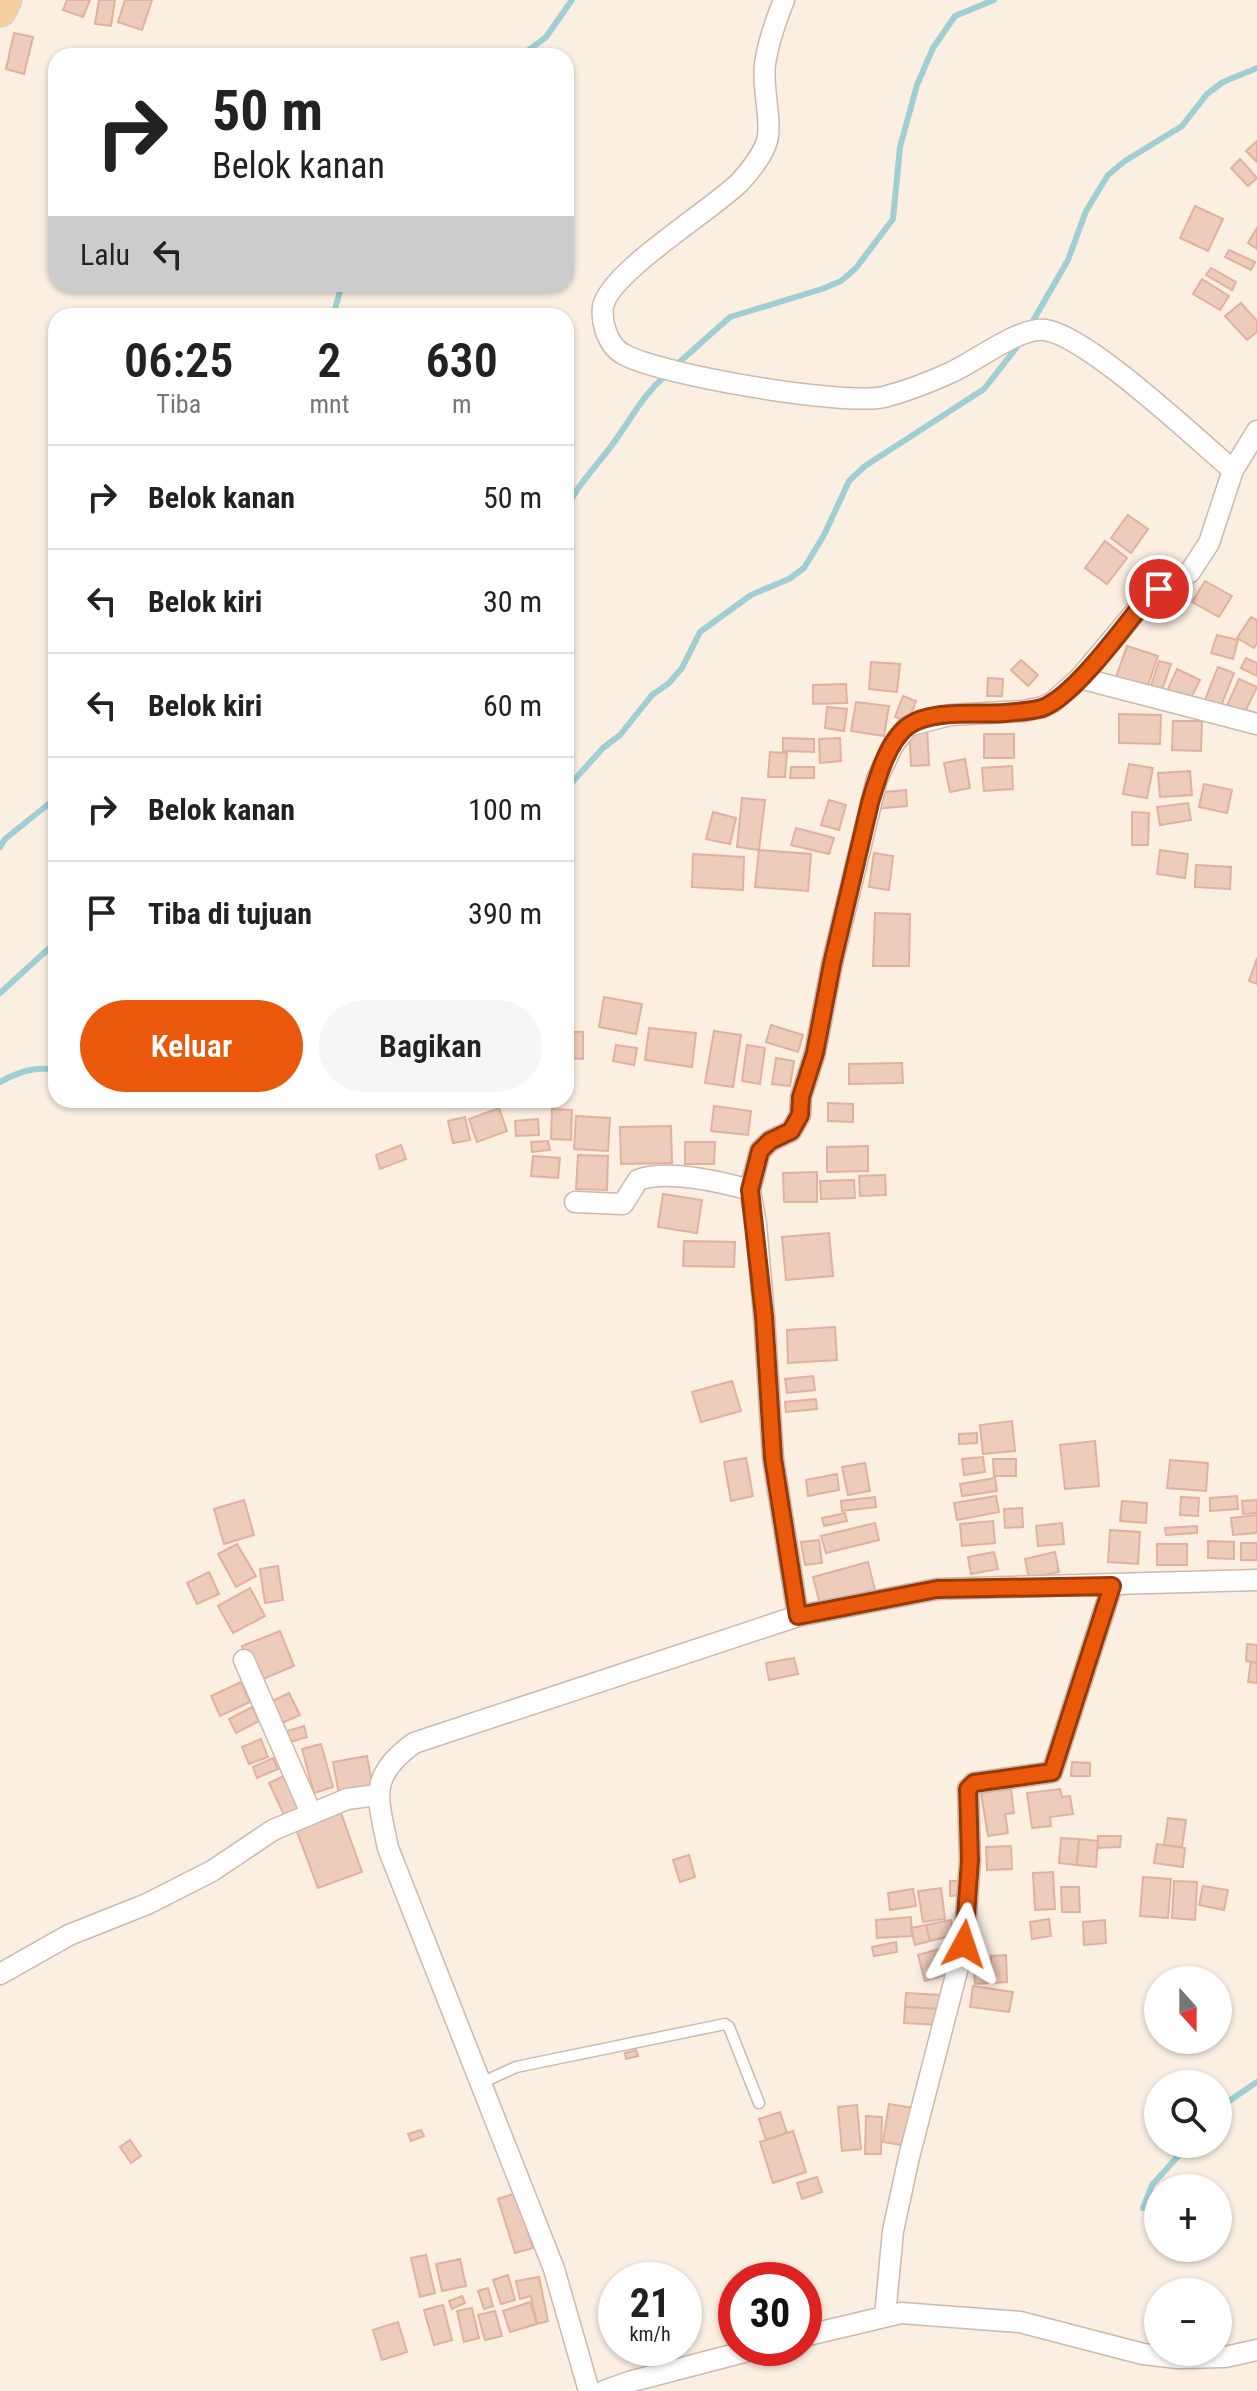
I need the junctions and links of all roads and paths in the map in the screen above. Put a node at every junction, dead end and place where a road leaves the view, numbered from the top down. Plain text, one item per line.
1 (5, 0) edge
2 (784, 0) edge
3 (0, 10) edge
4 (1257, 431) edge
5 (1233, 470) junction
6 (1080, 678) junction
7 (1257, 724) edge
8 (750, 1190) junction
9 (575, 1202) dead end
10 (1257, 1580) edge
11 (1112, 1586) junction
12 (798, 1616) junction
13 (244, 1660) dead end
14 (377, 1795) junction
15 (311, 1813) junction
16 (0, 1974) edge
17 (481, 2083) junction
18 (759, 2103) dead end
19 (885, 2316) junction
20 (822, 2332) edge
21 (1257, 2350) edge
22 (718, 2359) edge
23 (589, 2391) edge
24 (604, 2391) edge

1 - 3 main road
2 - 5 street
4 - 5 street
5 - 6 street
6 - 7 street
6 - 8 street
8 - 9 street
8 - 12 street
10 - 11 street
11 - 12 street
11 - 19 street
12 - 14 street
13 - 15 street
14 - 15 street
14 - 17 street
15 - 16 street
17 - 18 lane
17 - 23 street
19 - 20 street
19 - 21 street
22 - 24 street

